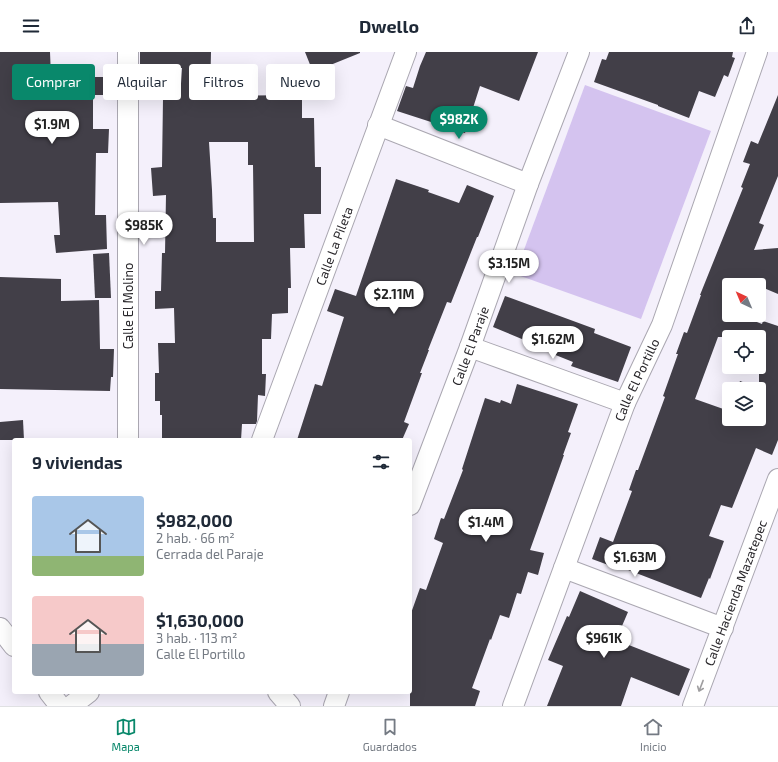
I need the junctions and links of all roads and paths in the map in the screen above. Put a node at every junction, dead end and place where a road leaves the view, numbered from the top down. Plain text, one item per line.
1 (128, 52) edge
2 (406, 52) edge
3 (579, 52) edge
4 (757, 52) edge
5 (378, 125) junction
6 (528, 184) junction
7 (470, 347) junction
8 (625, 403) junction
9 (128, 438) edge
10 (263, 438) edge
11 (778, 479) edge
12 (412, 500) edge
13 (564, 568) junction
14 (0, 628) edge
15 (723, 628) junction
16 (12, 643) edge
17 (51, 694) edge
18 (86, 694) edge
19 (280, 694) edge
20 (338, 694) edge
21 (60, 706) edge
22 (71, 706) edge
23 (290, 706) edge
24 (334, 706) edge
25 (513, 706) edge
26 (693, 706) edge

1 - 9 street, Calle El Molino
2 - 5 street, Calle La Pileta
3 - 6 street, Calle El Paraje
4 - 8 street, Calle El Portillo
5 - 6 street
5 - 10 street, Calle La Pileta
6 - 7 street, Calle El Paraje
7 - 8 street
7 - 12 street, Calle El Paraje
8 - 13 street, Calle El Portillo
11 - 15 street, Calle Hacienda Mazatepec
13 - 15 street
13 - 25 street, Calle El Portillo
14 - 16 street
15 -> 26 street, Calle Hacienda Mazatepec
17 - 21 street
18 - 22 street
19 - 23 street
20 - 24 street

